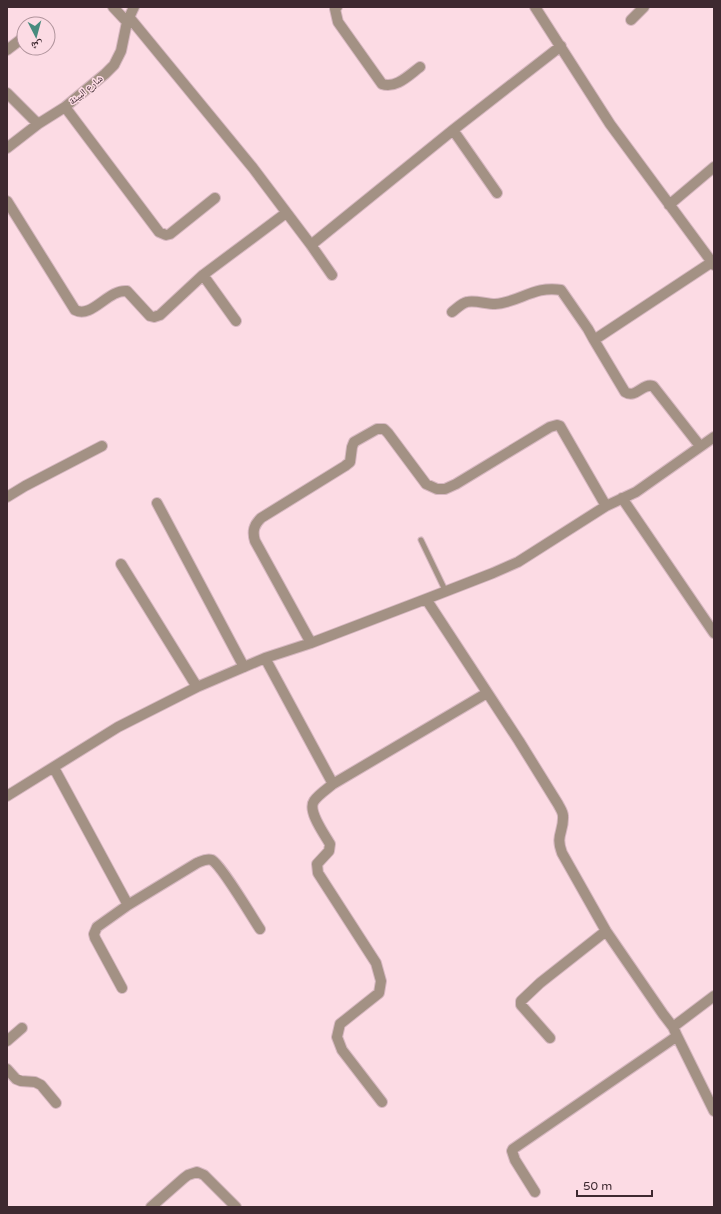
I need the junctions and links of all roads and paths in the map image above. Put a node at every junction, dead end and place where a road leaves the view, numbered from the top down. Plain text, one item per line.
1 (113, 7) edge
2 (134, 7) edge
3 (337, 7) edge
4 (535, 7) edge
5 (644, 7) edge
6 (128, 20) junction
7 (630, 20) dead end
8 (16, 43) edge
9 (561, 46) junction
10 (7, 50) edge
11 (420, 67) dead end
12 (7, 93) edge
13 (66, 107) junction
14 (38, 124) junction
15 (453, 130) junction
16 (7, 148) edge
17 (714, 168) edge
18 (497, 193) dead end
19 (215, 198) dead end
20 (7, 201) edge
21 (669, 205) junction
22 (286, 213) junction
23 (311, 245) junction
24 (713, 264) edge
25 (203, 275) junction
26 (332, 275) dead end
27 (452, 312) dead end
28 (236, 321) dead end
29 (594, 340) junction
30 (714, 436) edge
31 (102, 446) dead end
32 (700, 446) junction
33 (7, 497) edge
34 (622, 498) junction
35 (157, 503) dead end
36 (606, 506) junction
37 (421, 540) dead end
38 (121, 564) dead end
39 (446, 592) junction
40 (426, 599) junction
41 (714, 633) edge
42 (311, 643) junction
43 (265, 658) junction
44 (244, 667) junction
45 (197, 687) junction
46 (487, 693) junction
47 (54, 768) junction
48 (333, 784) junction
49 (7, 796) edge
50 (128, 905) junction
51 (260, 929) dead end
52 (606, 931) junction
53 (122, 988) dead end
54 (714, 996) edge
55 (22, 1028) dead end
56 (675, 1032) junction
57 (550, 1038) dead end
58 (7, 1041) edge
59 (7, 1069) edge
60 (382, 1102) dead end
61 (56, 1103) dead end
62 (714, 1111) edge
63 (535, 1192) dead end
64 (151, 1207) edge
65 (236, 1207) edge

1 - 6 street
2 - 6 street, شارع البيئة
3 - 11 street
4 - 9 street
5 - 7 street
6 - 13 street, شارع البيئة
6 - 22 street
8 - 10 street
9 - 15 street
9 - 21 street
12 - 14 street
13 - 14 street, شارع البيئة
13 - 19 street
14 - 16 street, شارع البيئة
15 - 18 street
15 - 23 street
17 - 21 street
20 - 25 street
21 - 24 street
22 - 23 street
22 - 25 street
23 - 26 street
24 - 29 street
25 - 28 street
27 - 29 street
29 - 32 street
30 - 32 street
31 - 33 street
32 - 34 street
34 - 36 street
34 - 41 street
35 - 44 street
36 - 39 street
36 - 42 street
37 - 39 lane
38 - 45 street
39 - 40 street
40 - 42 street
40 - 46 street
42 - 43 street
43 - 44 street
43 - 48 street
44 - 45 street
45 - 47 street
46 - 48 street
46 - 52 street
47 - 49 street
47 - 50 street
48 - 60 street
50 - 51 street
50 - 53 street
52 - 56 street
52 - 57 street
54 - 56 street
55 - 58 street
56 - 62 street
56 - 63 street
59 - 61 street
64 - 65 street

